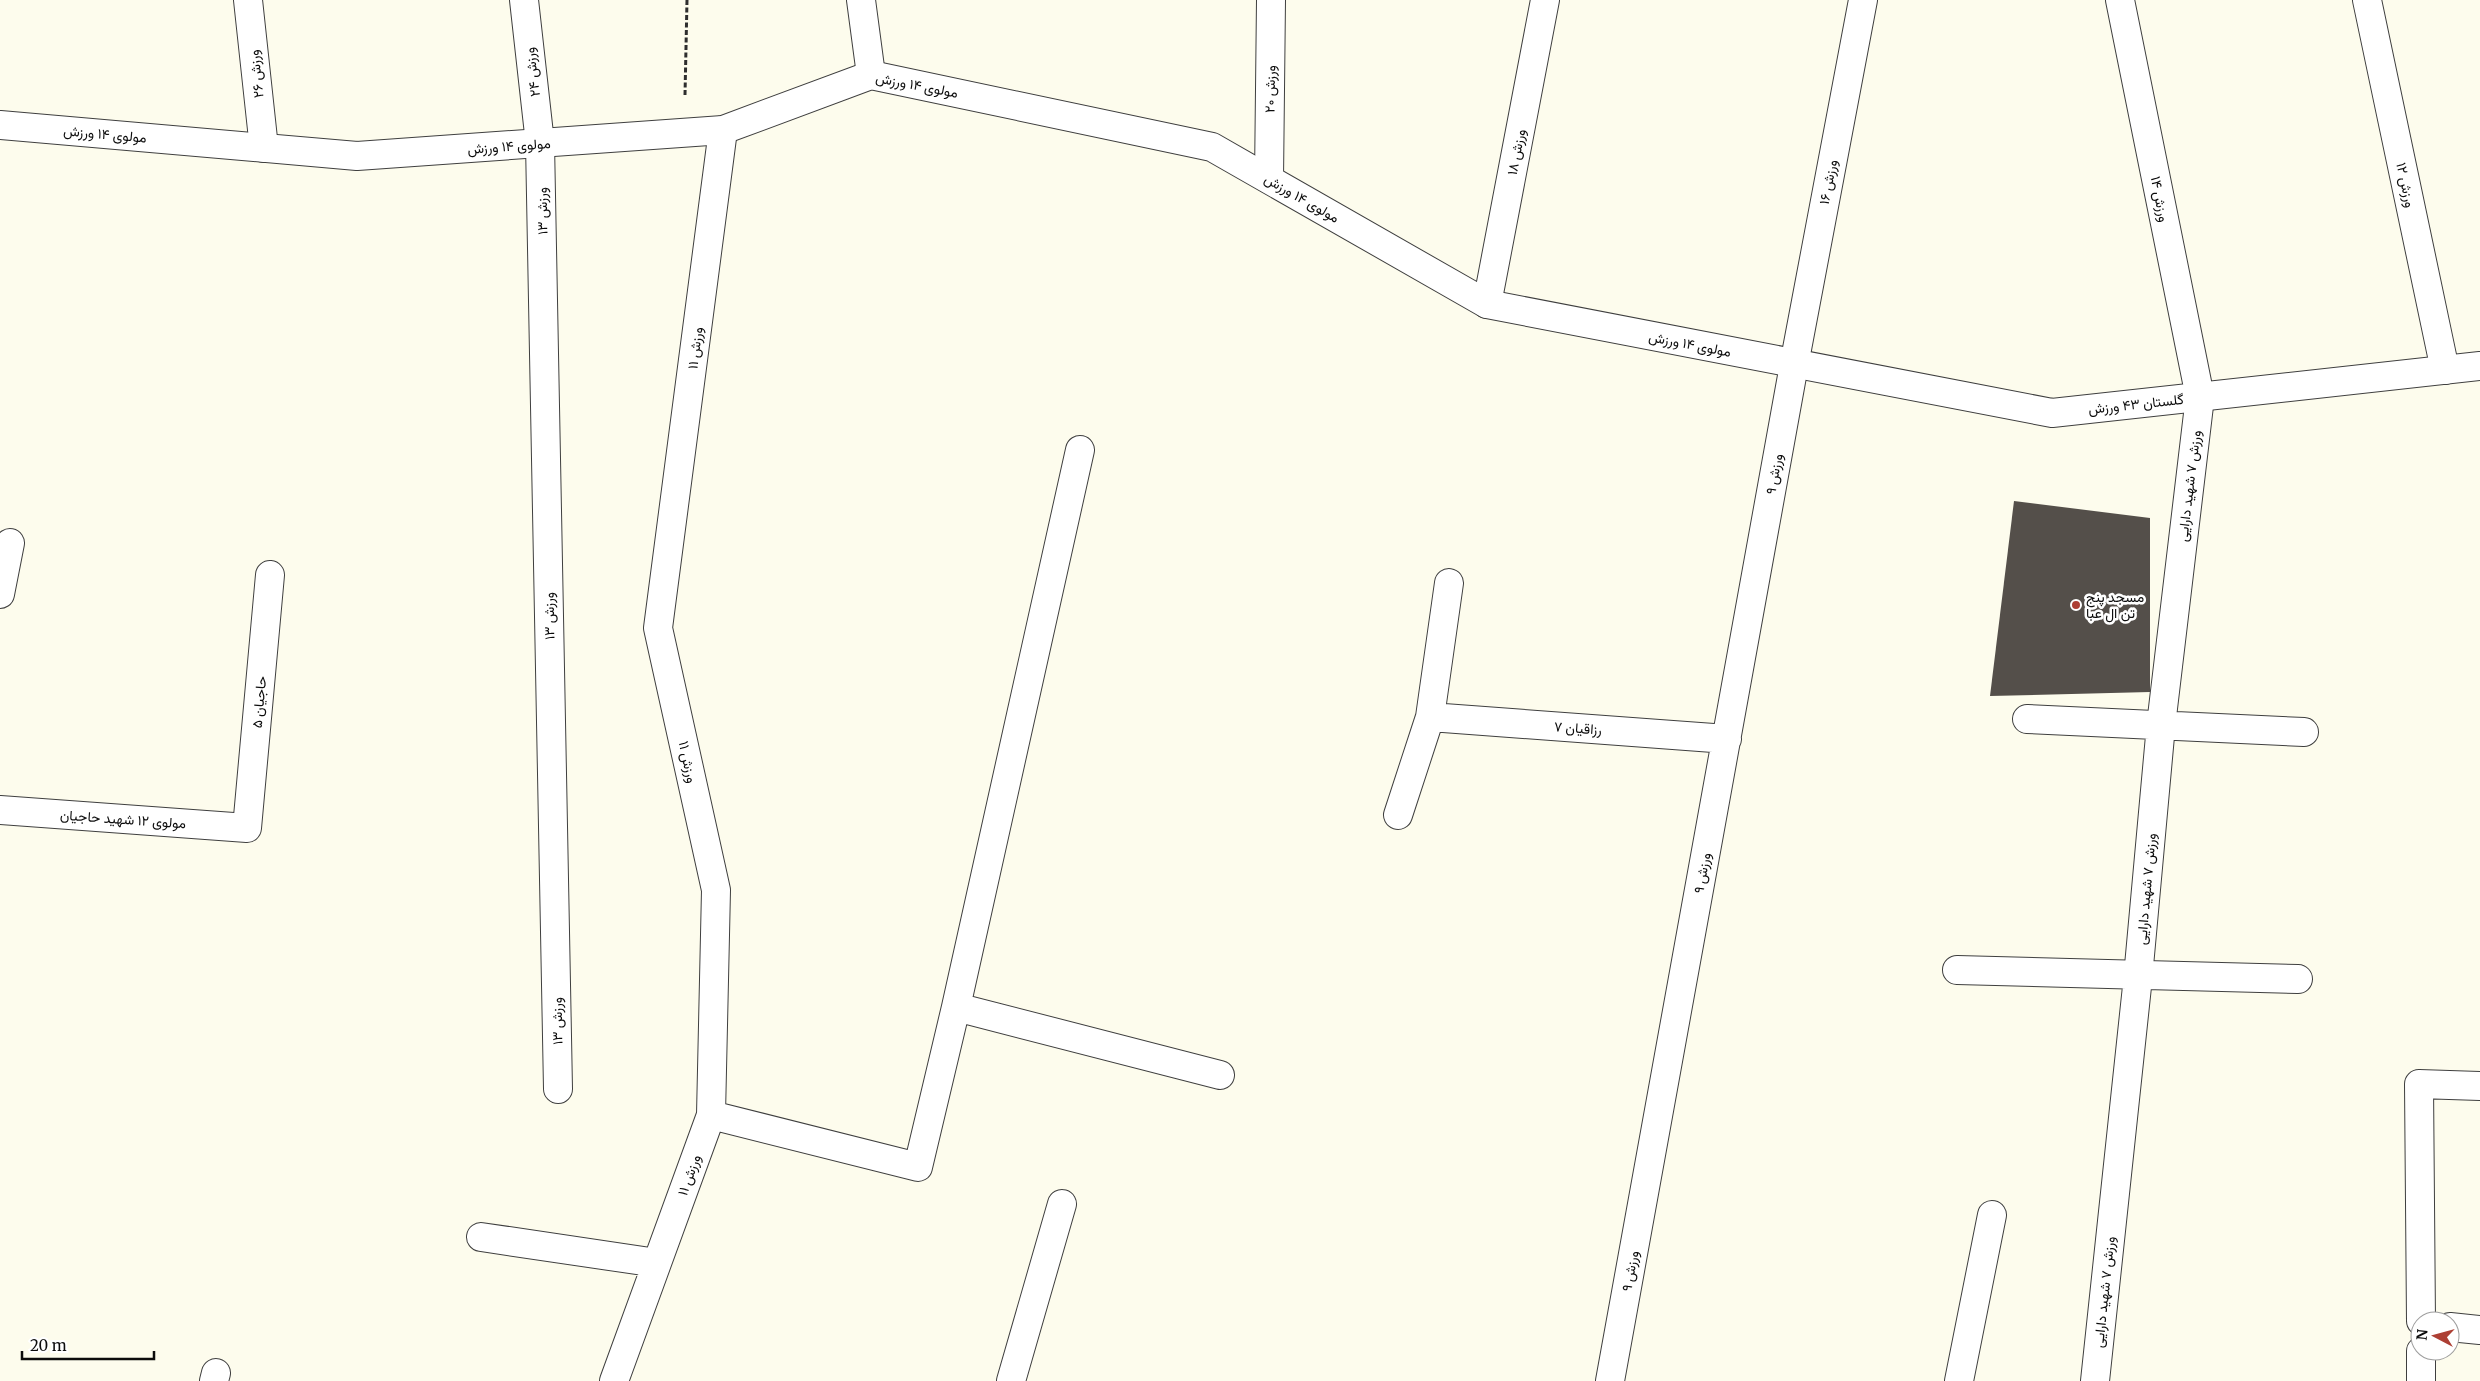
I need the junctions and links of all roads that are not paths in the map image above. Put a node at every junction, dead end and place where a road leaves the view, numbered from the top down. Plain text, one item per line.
1 (248, 0) edge
2 (524, 0) edge
3 (861, 0) edge
4 (1271, 0) edge
5 (1545, 0) edge
6 (1863, 0) edge
7 (2120, 0) edge
8 (2367, 0) edge
9 (871, 75) junction
10 (0, 125) edge
11 (723, 130) junction
12 (540, 143) junction
13 (264, 148) junction
14 (1269, 179) junction
15 (1487, 304) junction
16 (1794, 364) junction
17 (2480, 366) edge
18 (2445, 370) junction
19 (2200, 397) junction
20 (1080, 450) dead end
21 (10, 543) dead end
22 (270, 575) dead end
23 (1449, 583) dead end
24 (0, 594) edge
25 (1430, 717) junction
26 (2027, 719) dead end
27 (2161, 725) junction
28 (2304, 732) dead end
29 (1727, 739) junction
30 (0, 810) edge
31 (1398, 816) dead end
32 (247, 828) joint
33 (1957, 970) dead end
34 (2138, 977) junction
35 (2298, 979) dead end
36 (956, 1008) junction
37 (1220, 1075) dead end
38 (2480, 1086) edge
39 (558, 1088) dead end
40 (711, 1115) junction
41 (1062, 1204) dead end
42 (1992, 1215) dead end
43 (481, 1237) dead end
44 (657, 1264) junction
45 (2421, 1311) edge
46 (2460, 1328) edge
47 (2480, 1330) edge
48 (2421, 1361) edge
49 (614, 1381) edge
50 (1011, 1381) edge
51 (1610, 1381) edge
52 (1959, 1381) edge
53 (2095, 1381) edge
54 (2421, 1381) edge

1 - 13 street, ورزش ۲۶
2 - 12 street, ورزش ۲۴
3 - 9 street
4 - 14 street, ورزش ۲۰
5 - 15 street, ورزش ۱۸
6 - 16 street, ورزش ۱۶
7 - 19 street, ورزش ۱۴
8 - 18 street, ورزش ۱۲
9 - 11 street, مولوی ۱۴ ورزش
9 - 14 street, مولوی ۱۴ ورزش
10 - 13 street, مولوی ۱۴ ورزش
11 - 12 street, مولوی ۱۴ ورزش
11 - 40 street, ورزش ۱۱
12 - 13 street, مولوی ۱۴ ورزش
12 - 39 street, ورزش ۱۳
14 - 15 street, مولوی ۱۴ ورزش
15 - 16 street, مولوی ۱۴ ورزش
16 - 19 street, گلستان ۴۳ ورزش
16 - 29 street, ورزش ۹
17 - 18 street, گلستان ۴۳ ورزش
18 - 19 street, گلستان ۴۳ ورزش
19 - 27 street, ورزش ۷ شهید دارایی
20 - 36 street
21 - 24 street
22 - 32 street, حاجیان ۵
23 - 25 street
25 - 29 street, رزاقیان ۷
25 - 31 street
26 - 27 street
27 - 28 street
27 - 34 street, ورزش ۷ شهید دارایی
29 - 51 street, ورزش ۹
30 - 32 street, مولوی ۱۲ شهید حاجیان
33 - 34 street
34 - 35 street
34 - 53 street, ورزش ۷ شهید دارایی
36 - 37 street
36 - 40 street
38 - 45 street
40 - 44 street, ورزش ۱۱
41 - 50 street
42 - 52 street
43 - 44 street
44 - 49 street, ورزش ۱۱
46 - 47 street
48 - 54 street

